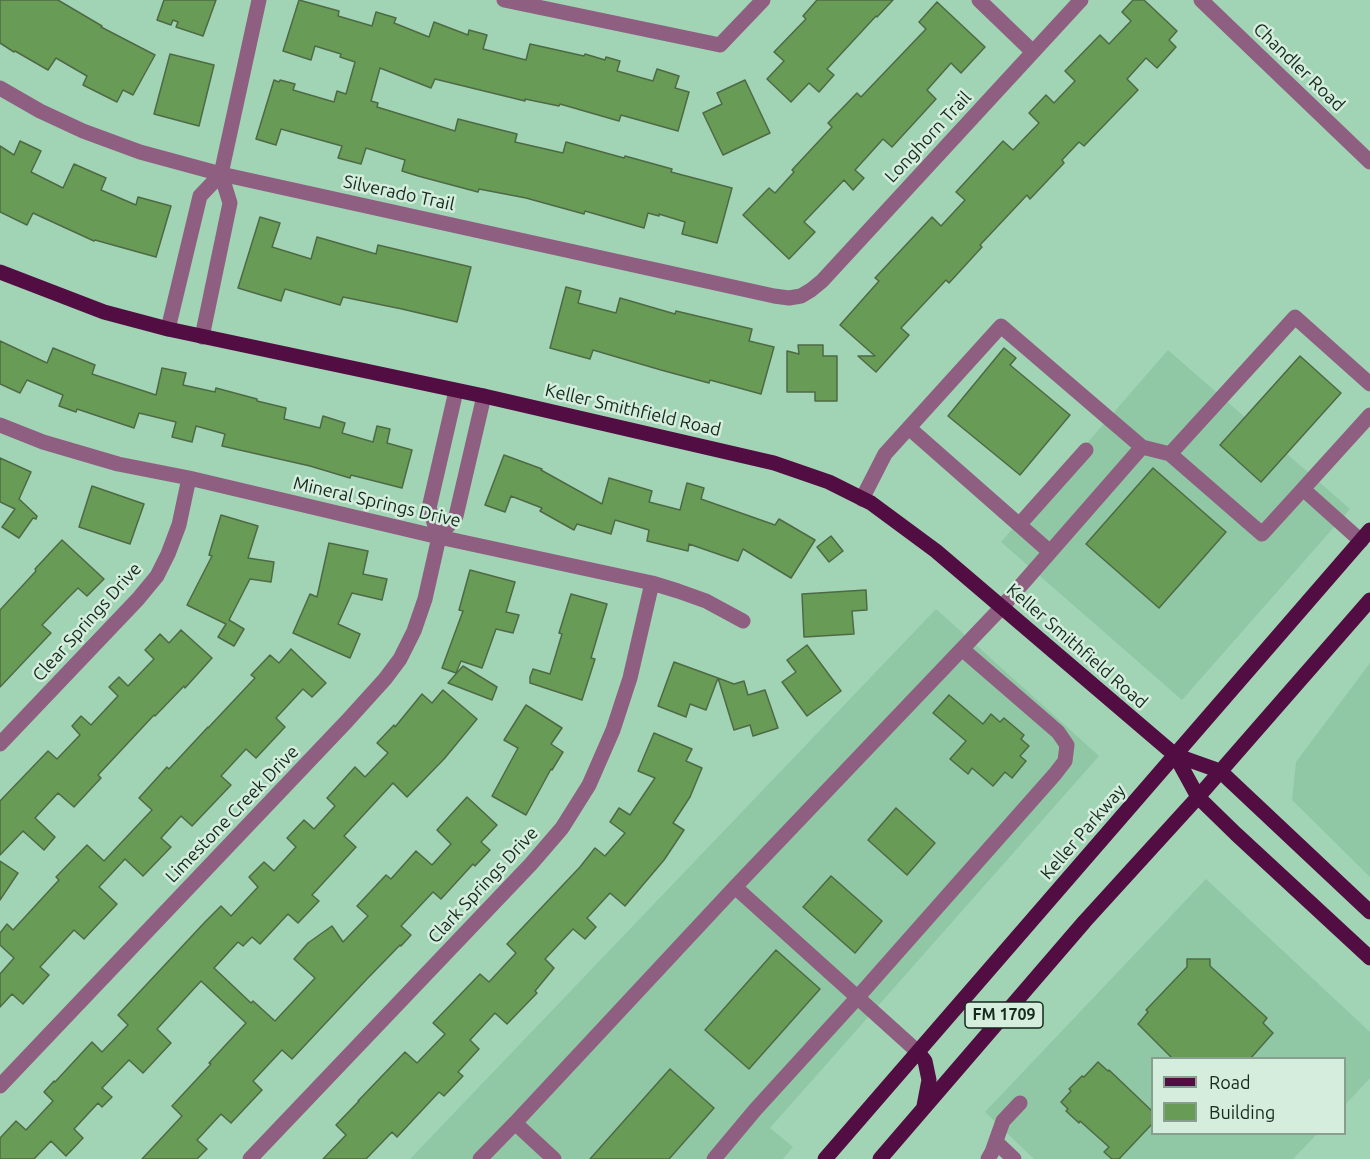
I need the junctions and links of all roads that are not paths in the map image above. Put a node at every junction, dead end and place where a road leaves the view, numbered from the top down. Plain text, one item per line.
1 (259, 0) edge
2 (504, 0) edge
3 (763, 0) edge
4 (979, 0) edge
5 (1081, 0) edge
6 (1202, 0) edge
7 (1033, 52) junction
8 (0, 88) edge
9 (1370, 162) edge
10 (221, 174) junction
11 (0, 272) edge
12 (801, 296) joint
13 (168, 329) junction
14 (202, 337) junction
15 (1370, 384) edge
16 (456, 391) junction
17 (484, 396) junction
18 (1370, 416) edge
19 (0, 425) edge
20 (909, 428) junction
21 (1142, 447) junction
22 (1086, 450) dead end
23 (1170, 454) junction
24 (189, 478) junction
25 (1303, 489) junction
26 (862, 499) junction
27 (1019, 525) junction
28 (1366, 535) edge
29 (439, 537) junction
30 (1050, 552) junction
31 (652, 583) junction
32 (1370, 600) edge
33 (1002, 607) junction
34 (743, 621) dead end
35 (962, 649) junction
36 (0, 744) edge
37 (1175, 755) junction
38 (1220, 771) junction
39 (1198, 797) junction
40 (735, 887) junction
41 (1370, 912) edge
42 (1370, 958) edge
43 (857, 998) junction
44 (918, 1052) junction
45 (0, 1086) edge
46 (1020, 1103) dead end
47 (924, 1109) junction
48 (515, 1123) junction
49 (996, 1142) junction
50 (250, 1159) edge
51 (480, 1159) edge
52 (554, 1159) edge
53 (714, 1159) edge
54 (825, 1159) edge
55 (880, 1159) edge
56 (988, 1159) edge
57 (1014, 1159) edge

1 - 10 street
2 - 3 street
4 - 7 street
5 - 7 street, Longhorn Trail
6 - 9 street, Chandler Road
7 - 12 street, Longhorn Trail
8 - 10 street, Silverado Trail
10 - 12 street, Silverado Trail
10 - 13 street
10 - 14 street
11 - 13 main road, Keller Smithfield Road
13 - 14 main road, Keller Smithfield Road
14 - 16 main road, Keller Smithfield Road
15 - 23 street
16 - 17 main road, Keller Smithfield Road
16 - 29 street
17 - 26 main road, Keller Smithfield Road
17 - 29 street, Limestone Creek Drive
18 - 25 street
19 - 24 street, Mineral Springs Drive
20 - 21 street
20 - 26 street
20 - 27 street
21 - 23 street
21 - 30 street
22 - 27 street
23 - 25 street
24 - 29 street, Mineral Springs Drive
24 - 36 street, Clear Springs Drive
25 - 28 street
26 - 33 main road, Keller Smithfield Road
27 - 30 street
28 - 37 main road, Keller Parkway / FM 1709
29 - 31 street, Mineral Springs Drive
29 - 45 street, Limestone Creek Drive
30 - 33 street
31 - 34 street, Mineral Springs Drive
31 - 50 street, Clark Springs Drive
32 - 38 main road, FM 1709
33 - 35 street
33 - 37 main road, Keller Smithfield Road
35 - 40 street
35 - 43 street
37 - 38 main road
37 - 39 main road
37 - 44 main road, Keller Parkway / FM 1709
38 - 39 main road, FM 1709
38 - 41 main road
39 - 42 main road
39 - 47 main road, FM 1709
40 - 43 street
40 - 48 street
43 - 44 street
43 - 53 street
44 - 47 main road
44 - 54 main road, Keller Parkway / FM 1709
46 - 49 street
47 - 55 main road, FM 1709
48 - 51 street
48 - 52 street
49 - 56 street
49 - 57 street

